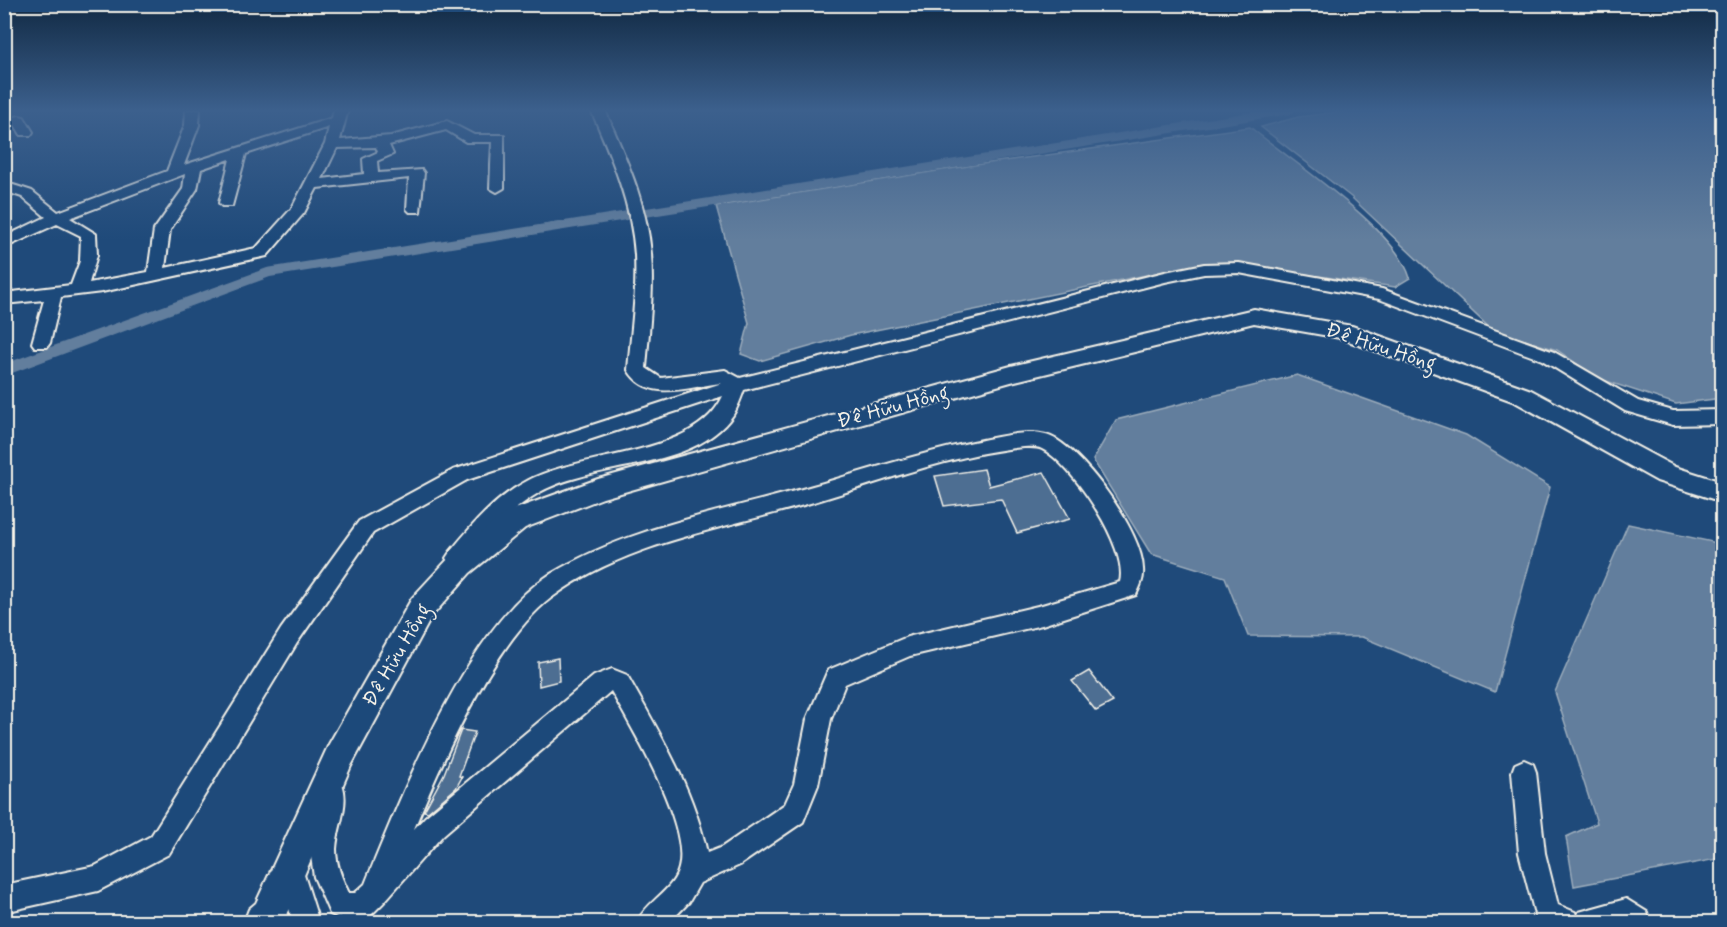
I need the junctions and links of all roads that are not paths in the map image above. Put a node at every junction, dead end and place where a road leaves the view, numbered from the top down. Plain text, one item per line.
1 (181, 153) edge
2 (234, 153) edge
3 (238, 153) edge
4 (327, 153) edge
5 (386, 153) edge
6 (498, 153) edge
7 (616, 153) edge
8 (194, 165) junction
9 (174, 172) junction
10 (371, 178) junction
11 (312, 184) junction
12 (4, 186) edge
13 (497, 188) dead end
14 (227, 203) dead end
15 (416, 209) dead end
16 (55, 217) junction
17 (4, 243) edge
18 (156, 276) junction
19 (79, 287) junction
20 (54, 292) junction
21 (4, 299) edge
22 (41, 343) dead end
23 (737, 385) junction
24 (1722, 417) edge
25 (1722, 492) edge
26 (452, 575) junction
27 (340, 755) junction
28 (1524, 772) dead end
29 (290, 868) junction
30 (691, 874) junction
31 (375, 893) junction
32 (4, 899) edge
33 (262, 922) edge
34 (306, 922) edge
35 (651, 922) edge
36 (1565, 922) edge
37 (1589, 922) edge
38 (1637, 922) edge

1 - 9 street
2 - 8 street
3 - 14 street
4 - 11 street
5 - 10 street
6 - 13 street
7 - 23 street
8 - 9 street
8 - 18 street
9 - 16 street
10 - 11 street
10 - 15 street
11 - 18 street
12 - 16 street
16 - 17 street
16 - 19 street
18 - 19 street
19 - 20 street
20 - 21 street
20 - 22 street
23 - 24 street
23 - 26 street
23 - 32 street
25 - 26 main road, Đê Hữu Hồng
26 - 27 main road, Đê Hữu Hồng
27 - 29 main road, Đê Hữu Hồng
27 - 31 street
28 - 36 street
29 - 33 main road, Đê Hữu Hồng
29 - 34 street
30 - 31 street
30 - 31 street
30 - 35 street
37 - 38 street

